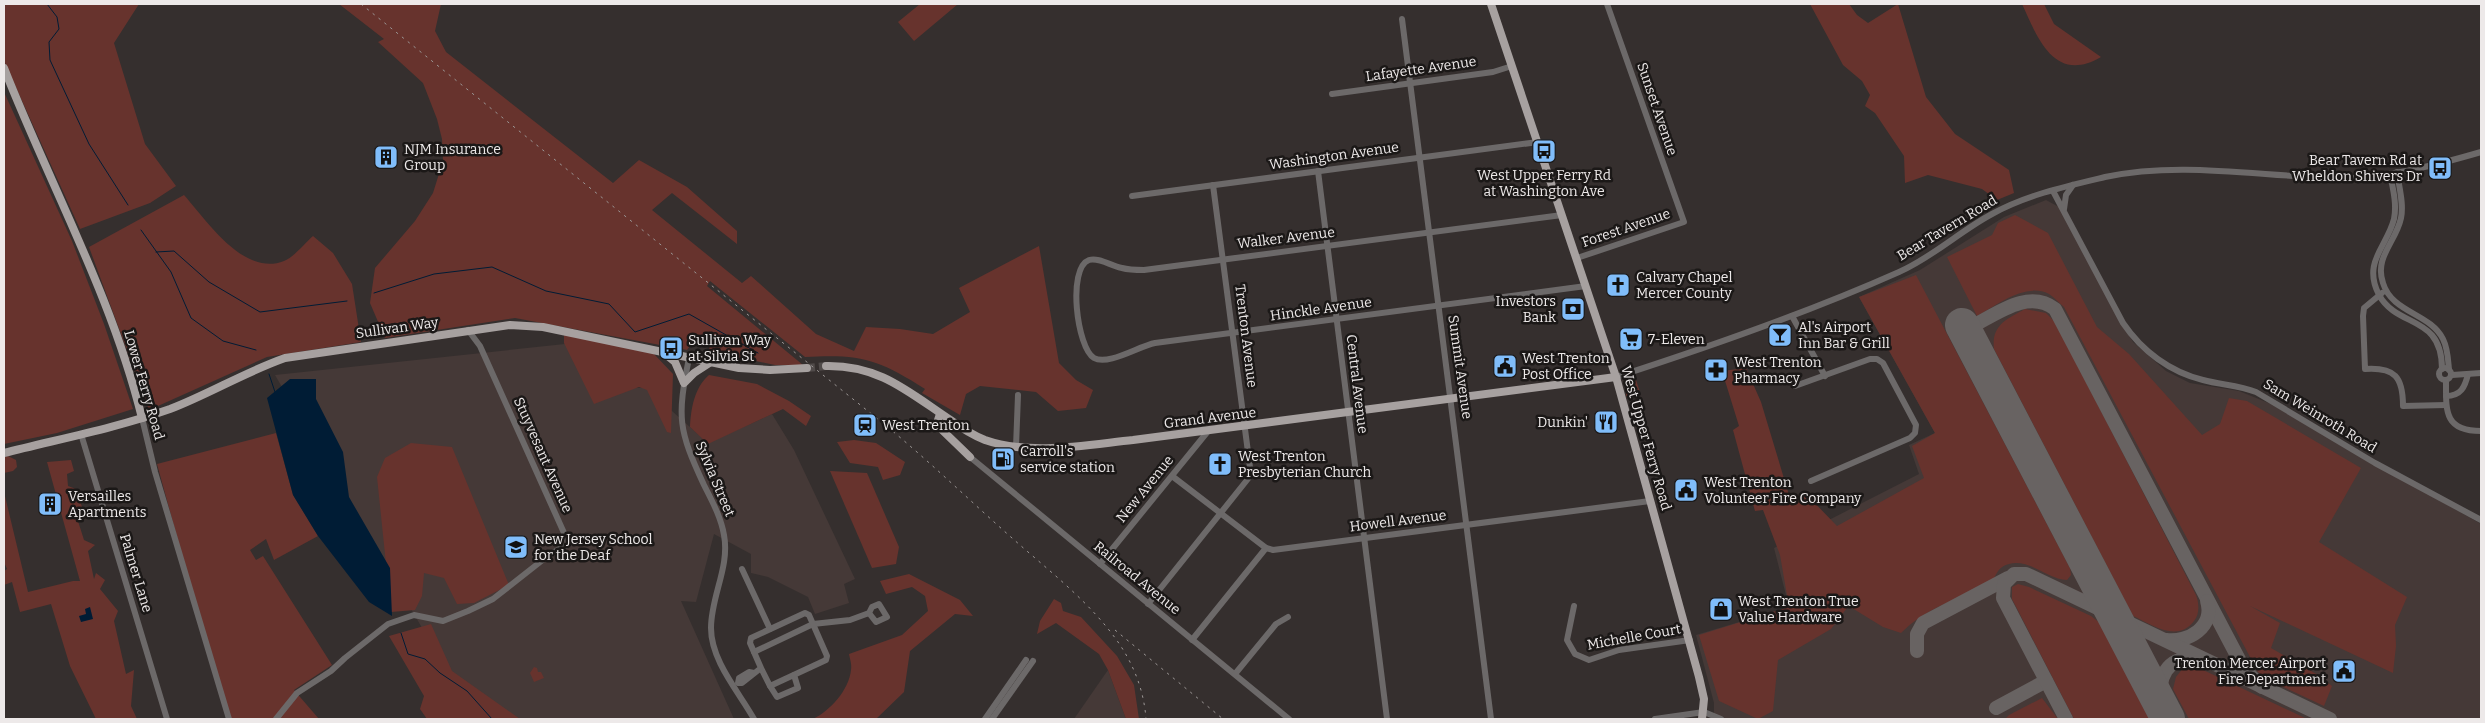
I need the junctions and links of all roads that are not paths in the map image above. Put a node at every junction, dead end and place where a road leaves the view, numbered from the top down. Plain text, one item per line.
1 (1491, 4) edge
2 (1607, 4) edge
3 (1402, 19) dead end
4 (1512, 66) junction
5 (4, 68) edge
6 (1411, 83) junction
7 (1332, 94) dead end
8 (1538, 142) junction
9 (2481, 152) edge
10 (1420, 157) junction
11 (1318, 171) junction
12 (2397, 172) junction
13 (2390, 174) junction
14 (1213, 185) junction
15 (2073, 185) junction
16 (2053, 191) junction
17 (1132, 196) dead end
18 (2064, 212) junction
19 (1562, 215) junction
20 (1684, 222) joint
21 (1430, 232) junction
22 (1327, 245) junction
23 (1223, 258) junction
24 (1577, 258) junction
25 (1586, 286) junction
26 (2382, 293) junction
27 (1439, 306) junction
28 (1792, 316) junction
29 (1336, 319) junction
30 (1081, 329) joint
31 (468, 330) junction
32 (1233, 334) junction
33 (663, 352) junction
34 (689, 358) junction
35 (711, 362) junction
36 (826, 366) tunnel mouth
37 (807, 368) tunnel mouth
38 (2442, 369) junction
39 (2450, 372) junction
40 (2481, 373) edge
41 (2468, 374) junction
42 (1825, 376) junction
43 (1616, 377) junction
44 (2446, 381) junction
45 (684, 382) junction
46 (1796, 386) dead end
47 (1018, 395) dead end
48 (2446, 396) junction
49 (1452, 399) junction
50 (2446, 405) junction
51 (1349, 413) junction
52 (940, 414) junction
53 (142, 418) junction
54 (1245, 426) junction
55 (1209, 430) junction
56 (2481, 431) edge
57 (81, 434) junction
58 (1016, 447) junction
59 (4, 453) edge
60 (970, 457) joint
61 (1172, 476) junction
62 (1811, 481) dead end
63 (1650, 501) junction
64 (1221, 513) junction
65 (2481, 520) edge
66 (1467, 525) junction
67 (1364, 538) junction
68 (1266, 548) junction
69 (1100, 564) junction
70 (742, 569) dead end
71 (1148, 604) junction
72 (1574, 606) dead end
73 (869, 613) dead end
74 (1288, 617) dead end
75 (813, 624) junction
76 (770, 630) junction
77 (1192, 640) junction
78 (1690, 640) junction
79 (754, 652) junction
80 (761, 668) junction
81 (1235, 674) junction
82 (794, 675) junction
83 (736, 684) junction
84 (770, 686) junction
85 (1703, 715) edge
86 (167, 719) edge
87 (230, 719) edge
88 (276, 719) edge
89 (754, 719) edge
90 (985, 719) edge
91 (992, 719) edge
92 (1289, 719) edge
93 (1387, 719) edge
94 (1492, 719) edge
95 (1656, 719) edge
96 (1721, 719) edge

1 - 4 main road, West Upper Ferry Road
2 - 20 street, Sunset Avenue
3 - 6 street, Summit Avenue
4 - 6 street, Lafayette Avenue
4 - 8 main road, West Upper Ferry Road
5 - 53 main road, Lower Ferry Road
6 - 7 street, Lafayette Avenue
6 - 10 street, Summit Avenue
8 - 10 street, Washington Avenue
8 - 19 main road, West Upper Ferry Road
9 - 12 street, Bear Tavern Road
10 - 11 street, Washington Avenue
10 - 21 street, Summit Avenue
11 - 14 street, Washington Avenue
11 - 22 street, Central Avenue
12 - 13 street, Bear Tavern Road
12 - 26 street
13 - 15 street, Bear Tavern Road
13 - 26 street
14 - 17 street, Washington Avenue
14 - 23 street, Trenton Avenue
15 - 16 street, Bear Tavern Road
15 - 18 street
16 - 18 street, Sam Weinroth Road
16 - 28 street, Bear Tavern Road
18 - 65 street, Sam Weinroth Road
19 - 21 street, Walker Avenue
19 - 24 main road, West Upper Ferry Road
20 - 24 street, Forest Avenue
21 - 22 street, Walker Avenue
21 - 27 street, Summit Avenue
22 - 23 street, Walker Avenue
22 - 29 street, Central Avenue
23 - 30 street, Walker Avenue
23 - 32 street, Trenton Avenue
24 - 25 main road, West Upper Ferry Road
25 - 27 street, Hinckle Avenue
25 - 43 main road, West Upper Ferry Road
26 - 38 street
26 - 39 street
26 - 50 street
27 - 29 street, Hinckle Avenue
27 - 49 street, Summit Avenue
28 - 42 street
28 - 43 street, Bear Tavern Road
29 - 32 street, Hinckle Avenue
29 - 51 street, Central Avenue
30 - 32 street, Hinckle Avenue
31 - 33 main road, Sullivan Way
31 - 53 main road, Sullivan Way
31 - 88 street, Stuyvesant Avenue
32 - 54 street, Trenton Avenue
33 - 34 main road, Sullivan Way
33 - 45 main road
34 - 35 main road, Sullivan Way
34 - 45 street, Sylvia Street
35 - 37 main road, Sullivan Way
35 - 45 main road
36 - 52 main road, Grand Avenue
38 - 39 street
38 - 44 street
39 - 41 street
39 - 44 street
40 - 41 street
41 - 48 street
42 - 46 street
42 - 62 street
43 - 49 main road, Grand Avenue
43 - 63 main road, West Upper Ferry Road
44 - 48 street
45 - 83 street, Sylvia Street
47 - 58 street
48 - 50 street
49 - 51 main road, Grand Avenue
49 - 66 street, Summit Avenue
50 - 56 street
51 - 54 main road, Grand Avenue
51 - 67 street, Central Avenue
52 - 58 main road, Grand Avenue
52 - 60 main road
53 - 57 main road, Sullivan Way
53 - 87 street, Lower Ferry Road
54 - 55 main road, Grand Avenue
54 - 64 street, Trenton Avenue
55 - 58 main road, Grand Avenue
55 - 61 street, New Avenue
57 - 59 main road, Sullivan Way
57 - 86 street, Palmer Lane
60 - 69 street, Railroad Avenue
61 - 64 street
61 - 69 street, New Avenue
63 - 66 street, Howell Avenue
63 - 78 main road, West Upper Ferry Road
64 - 68 street
64 - 71 street, Trenton Avenue
66 - 67 street, Howell Avenue
66 - 94 street, Summit Avenue
67 - 68 street, Howell Avenue
67 - 93 street, Central Avenue
68 - 77 street
69 - 71 street, Railroad Avenue
70 - 76 street
71 - 77 street, Railroad Avenue
72 - 78 street, Michelle Court
73 - 75 street
74 - 81 street
75 - 76 street
75 - 79 street
75 - 82 street
76 - 79 street
77 - 81 street, Railroad Avenue
78 - 85 main road, West Upper Ferry Road
79 - 80 street
80 - 83 street
80 - 84 street
81 - 92 street, Railroad Avenue
82 - 84 street
82 - 84 street
83 - 89 street, Sylvia Street
85 - 95 street
85 - 96 street
90 - 91 street

